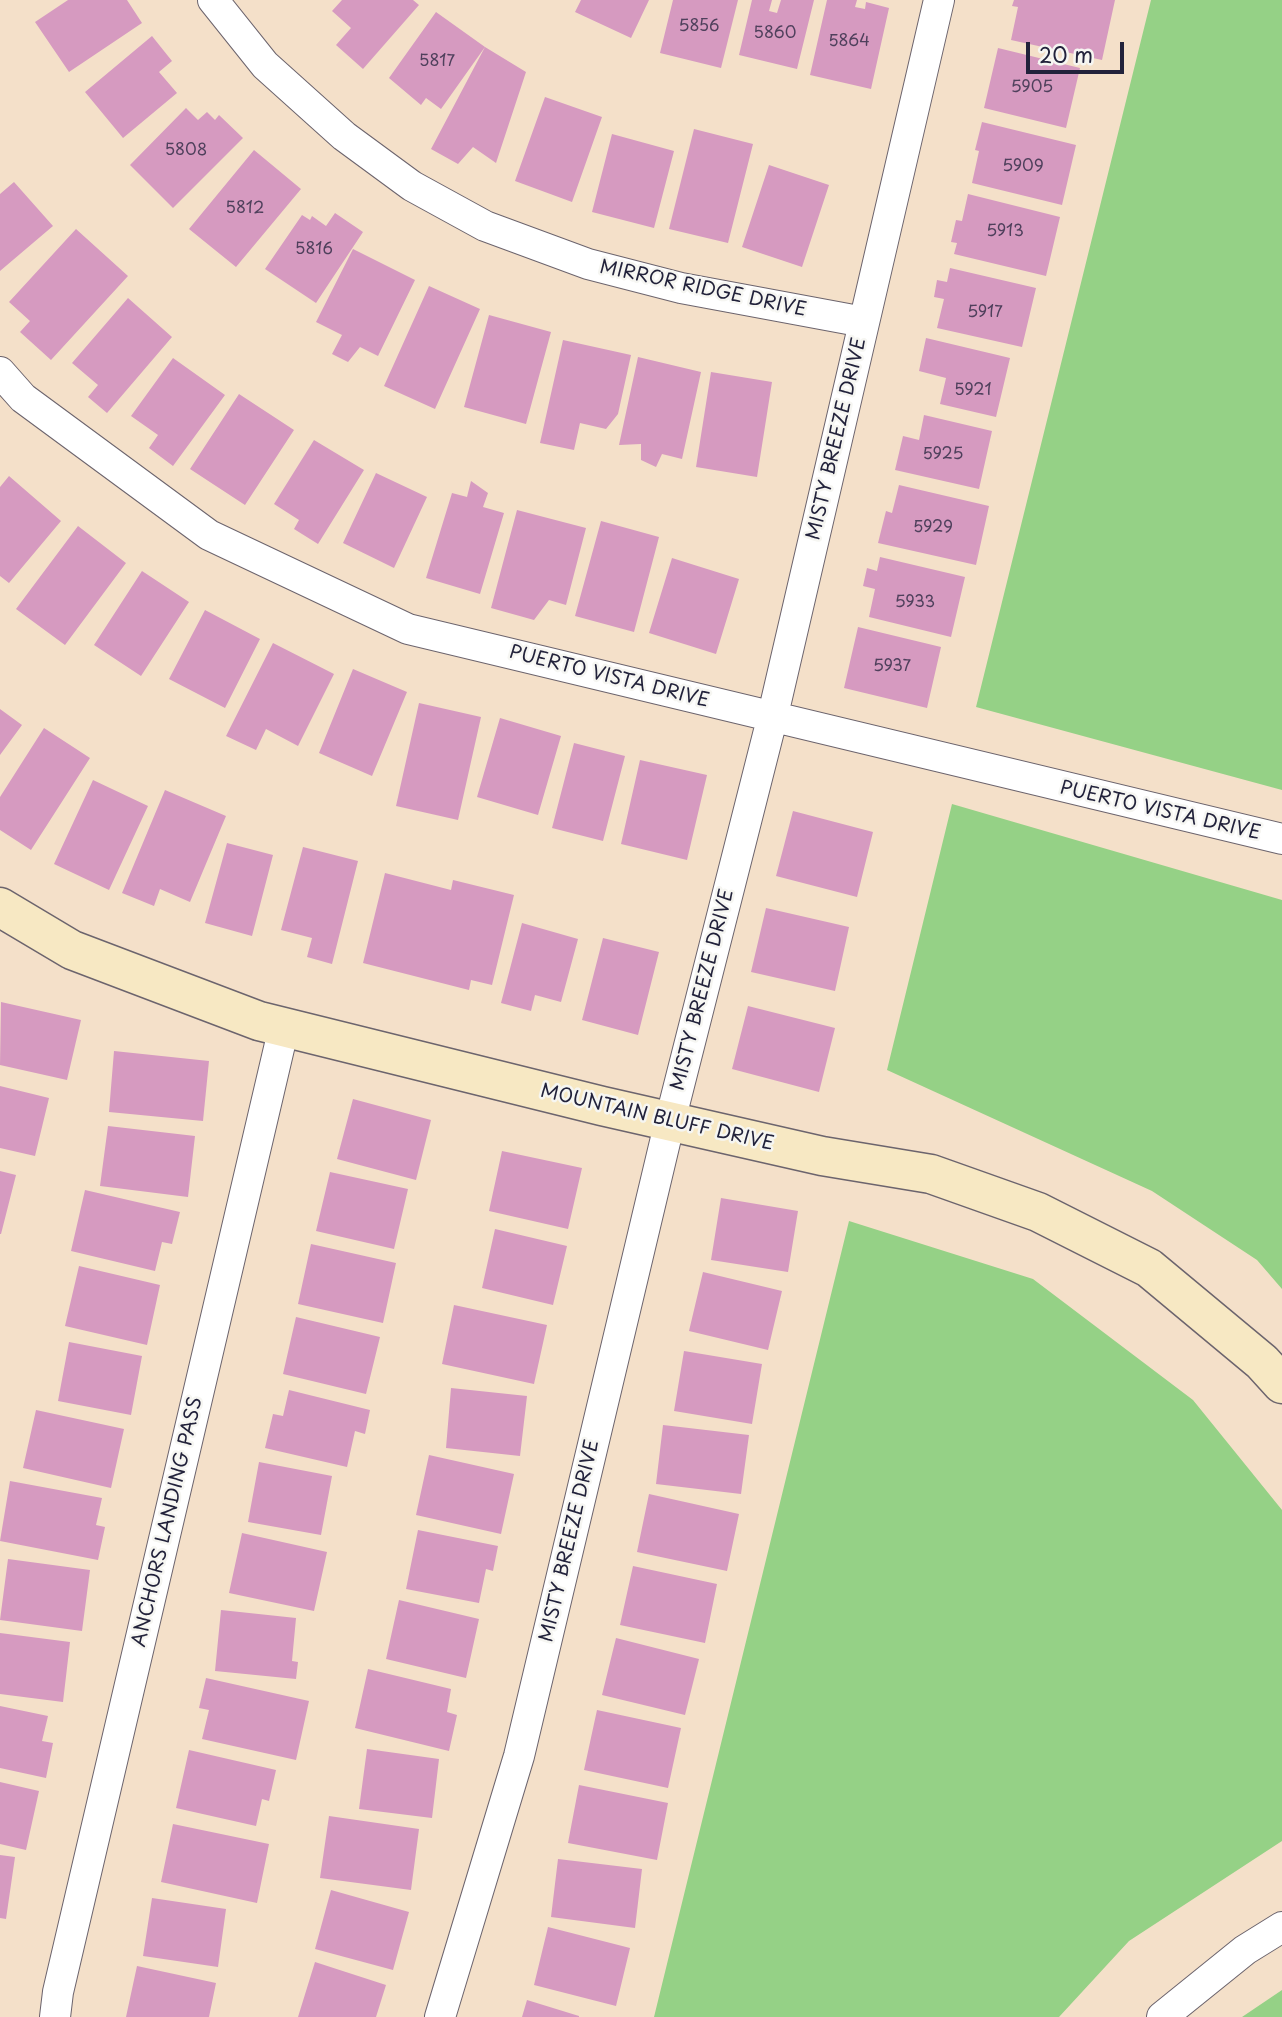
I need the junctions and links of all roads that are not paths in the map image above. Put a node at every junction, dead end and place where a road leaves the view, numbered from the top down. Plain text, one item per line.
1 (213, 0) edge
2 (939, 0) edge
3 (864, 322) junction
4 (0, 372) edge
5 (772, 719) junction
6 (1282, 839) edge
7 (0, 907) edge
8 (284, 1027) junction
9 (670, 1121) junction
10 (1282, 1384) edge
11 (1282, 1927) edge
12 (55, 2017) edge
13 (440, 2017) edge
14 (1162, 2017) edge

1 - 3 street, MIRROR RIDGE DRIVE
2 - 3 street, MISTY BREEZE DRIVE
3 - 5 street, MISTY BREEZE DRIVE
4 - 5 street, PUERTO VISTA DRIVE
5 - 6 street, PUERTO VISTA DRIVE
5 - 9 street, MISTY BREEZE DRIVE
7 - 8 street, MOUNTAIN BLUFF DRIVE
8 - 9 street, MOUNTAIN BLUFF DRIVE
8 - 12 street, ANCHORS LANDING PASS
9 - 10 street, MOUNTAIN BLUFF DRIVE
9 - 13 street, MISTY BREEZE DRIVE
11 - 14 street

